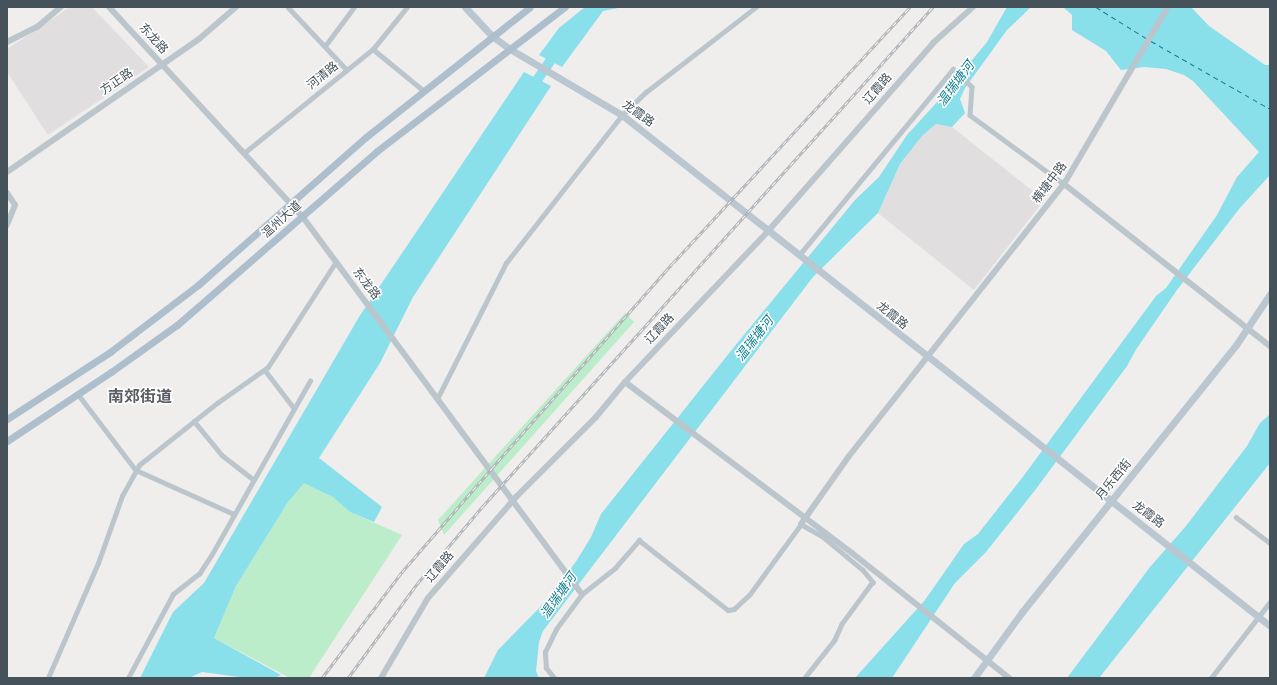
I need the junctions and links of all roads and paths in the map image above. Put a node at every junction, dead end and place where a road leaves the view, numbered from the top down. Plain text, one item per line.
1 (61, 7) edge
2 (109, 7) edge
3 (236, 7) edge
4 (288, 7) edge
5 (354, 7) edge
6 (407, 7) edge
7 (465, 7) edge
8 (530, 7) edge
9 (565, 7) edge
10 (756, 7) edge
11 (973, 7) edge
12 (1168, 7) edge
13 (492, 36) junction
14 (7, 42) edge
15 (324, 46) junction
16 (373, 49) junction
17 (510, 49) junction
18 (162, 65) junction
19 (347, 70) junction
20 (424, 90) junction
21 (622, 115) junction
22 (244, 153) junction
23 (7, 172) edge
24 (1064, 184) junction
25 (7, 193) edge
26 (292, 204) junction
27 (302, 216) junction
28 (7, 225) edge
29 (768, 230) junction
30 (800, 254) junction
31 (336, 263) junction
32 (1270, 294) edge
33 (1248, 328) junction
34 (1270, 346) edge
35 (928, 357) junction
36 (265, 370) junction
37 (310, 381) dead end
38 (626, 382) junction
39 (78, 394) junction
40 (438, 397) junction
41 (294, 408) junction
42 (7, 419) edge
43 (194, 421) junction
44 (7, 441) edge
45 (136, 470) junction
46 (253, 479) junction
47 (1111, 501) junction
48 (234, 514) junction
49 (806, 517) junction
50 (1236, 517) dead end
51 (801, 524) junction
52 (1270, 543) edge
53 (581, 592) junction
54 (1270, 602) edge
55 (1258, 617) junction
56 (1270, 626) edge
57 (987, 660) junction
58 (48, 678) edge
59 (128, 678) edge
60 (381, 678) edge
61 (554, 678) edge
62 (805, 678) edge
63 (974, 678) edge
64 (1009, 678) edge
65 (1211, 678) edge

1 - 14 street
2 - 18 street, 东龙路
3 - 18 street, 方正路
4 - 15 street
5 - 15 street
6 - 16 street, 河清路
7 - 13 main road, 龙霞路
8 - 13 main road, 温州大道
9 - 17 main road, 温州大道
10 - 21 street
11 - 29 street, 辽霞路
12 - 24 street, 横塘中路
13 - 17 main road, 龙霞路
13 - 20 main road, 温州大道
15 - 19 street
16 - 19 street, 河清路
16 - 20 street
17 - 21 main road, 龙霞路
17 - 27 main road, 温州大道
18 - 22 street, 东龙路
18 - 23 street, 方正路
19 - 22 street, 河清路
20 - 26 main road, 温州大道
21 - 29 main road, 龙霞路
21 - 40 street
22 - 26 street, 东龙路
24 - 30 street
24 - 33 street
24 - 35 street, 横塘中路
25 - 28 street
26 - 27 street, 东龙路
26 - 42 main road, 温州大道
27 - 31 street, 东龙路
27 - 39 main road, 温州大道
29 - 30 main road, 龙霞路
29 - 38 street, 辽霞路
30 - 35 main road, 龙霞路
31 - 36 street
31 - 40 street, 东龙路
32 - 33 main road, 月乐西街
33 - 34 street
33 - 47 main road, 月乐西街
35 - 47 main road, 龙霞路
35 - 49 street, 横塘中路
36 - 41 street
36 - 43 street
37 - 41 street
38 - 49 street
38 - 60 street, 辽霞路, bridge
39 - 44 main road, 温州大道
39 - 45 street
40 - 53 street, 东龙路
41 - 46 street
43 - 45 street
43 - 46 street
45 - 48 street
45 - 58 street
46 - 48 street
47 - 55 main road, 龙霞路
47 - 57 main road, 月乐西街
48 - 59 street
49 - 51 street, 横塘中路
49 - 57 street
50 - 52 street
51 - 53 street
51 - 62 street
53 - 61 street
54 - 55 street
55 - 56 main road, 龙霞路
55 - 65 street
57 - 63 main road, 月乐西街
57 - 64 street

